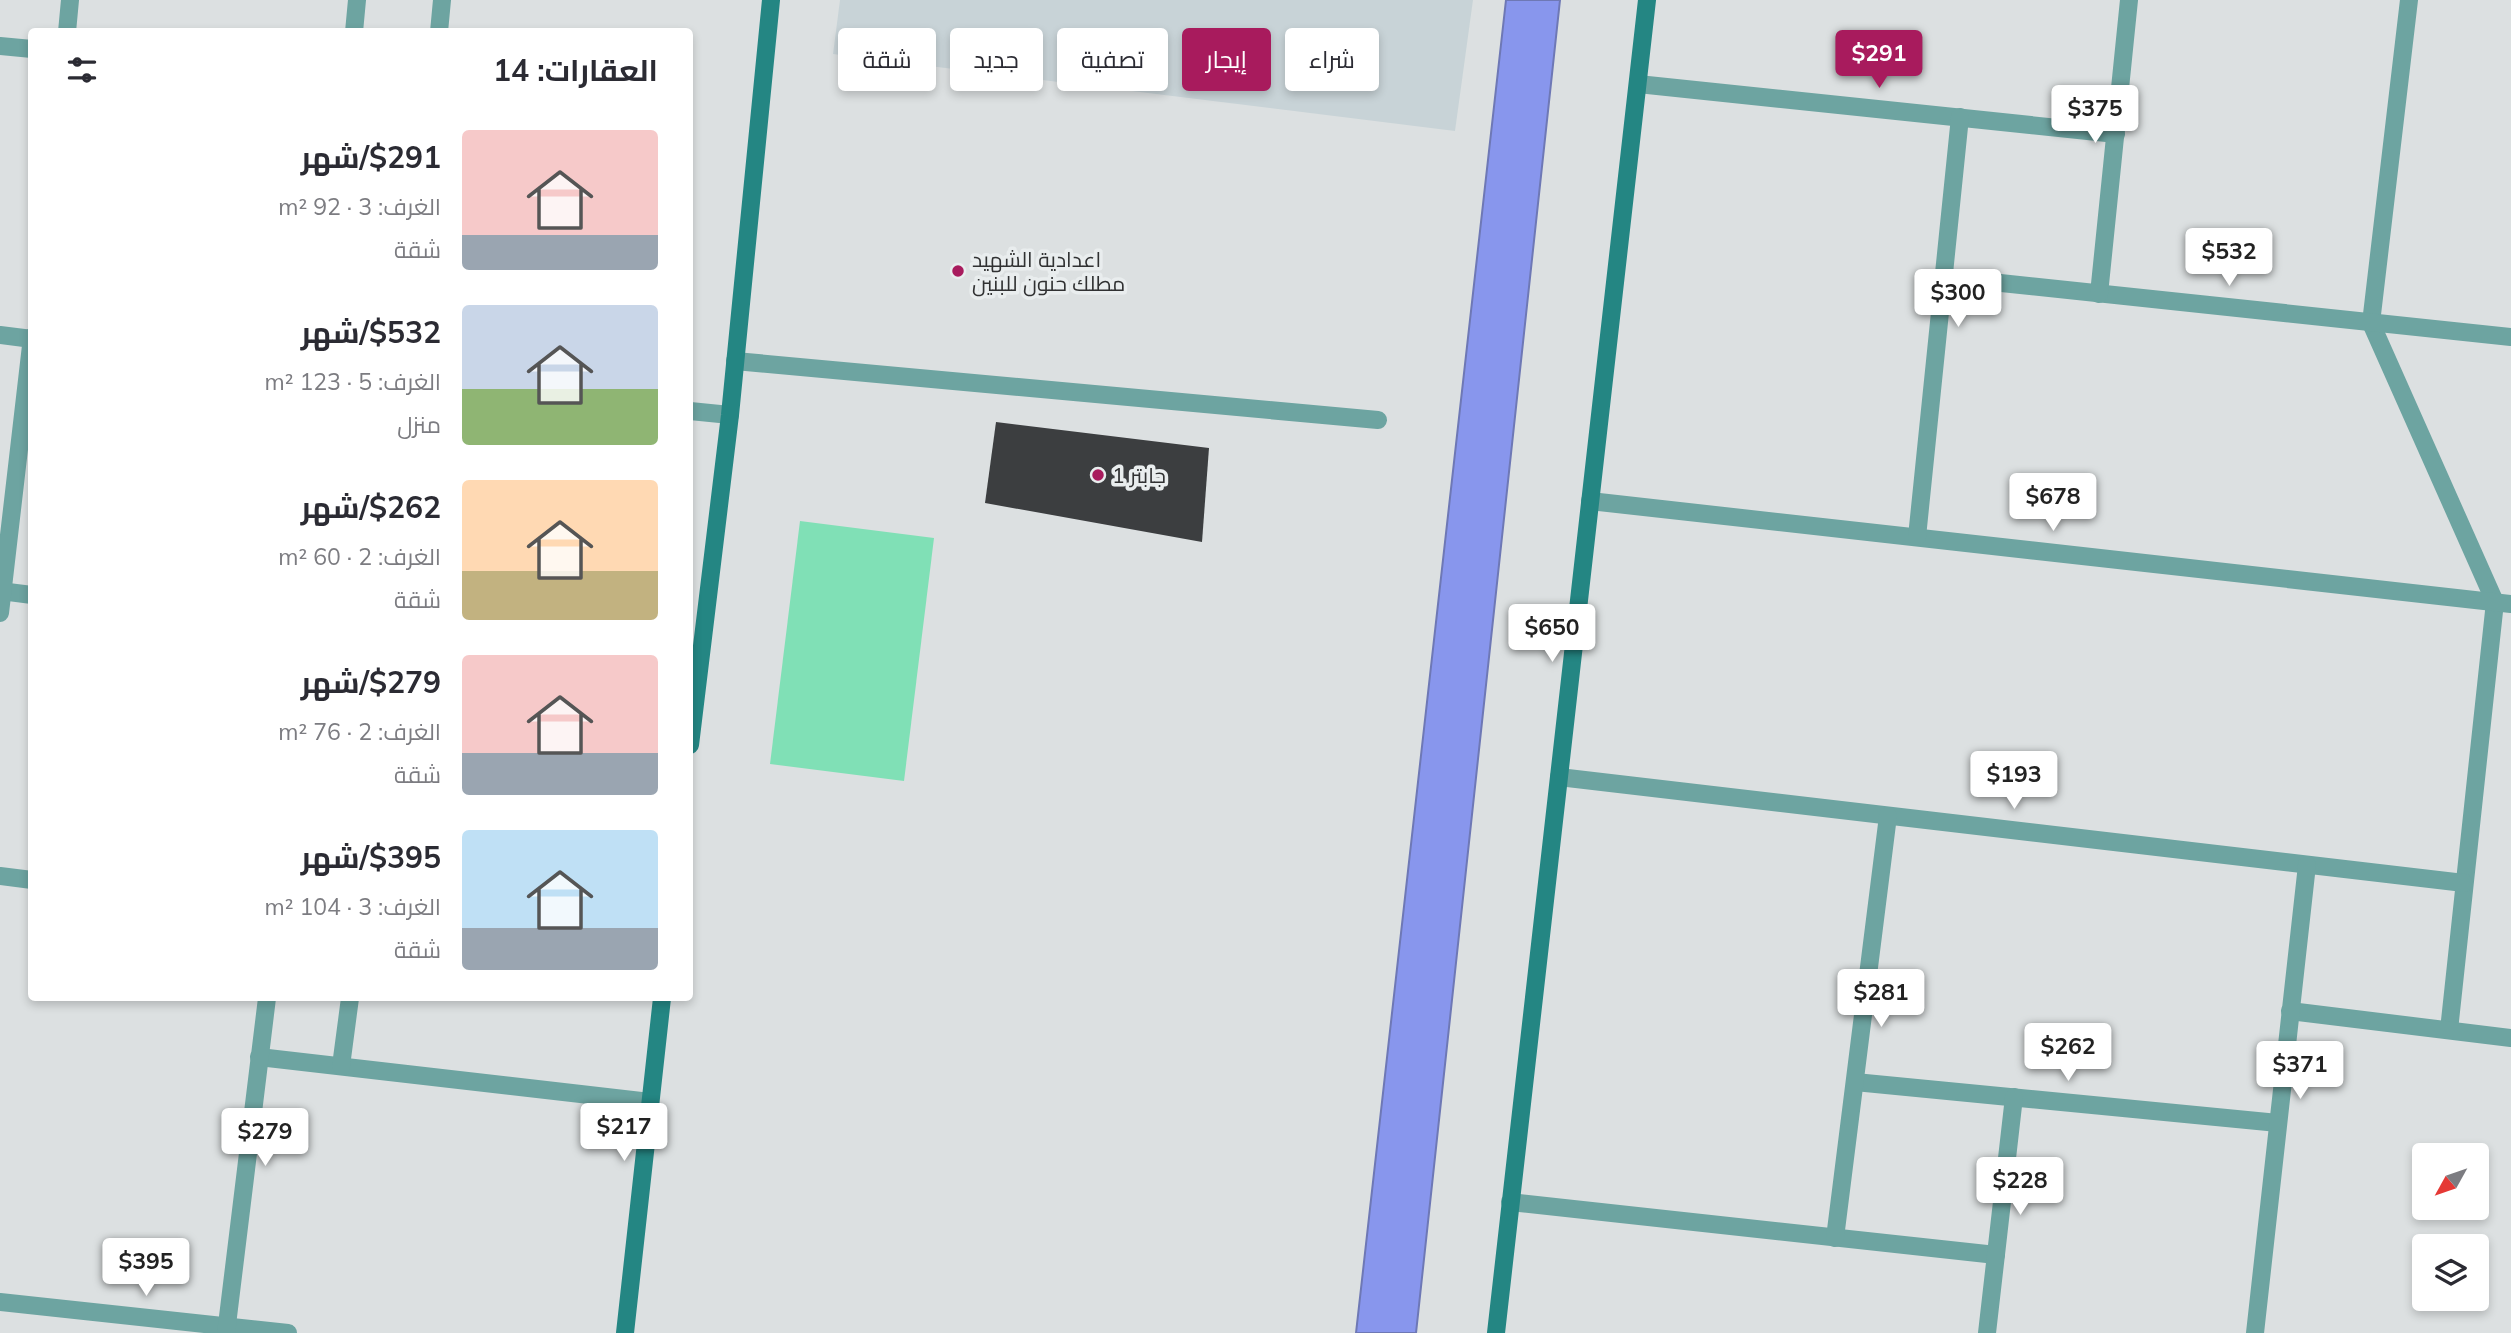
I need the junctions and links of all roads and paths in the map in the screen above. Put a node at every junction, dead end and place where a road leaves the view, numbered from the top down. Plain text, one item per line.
1 (70, 0) edge
2 (357, 0) edge
3 (442, 0) edge
4 (771, 0) edge
5 (1647, 0) edge
6 (2129, 0) edge
7 (2409, 0) edge
8 (67, 28) edge
9 (354, 28) edge
10 (439, 28) edge
11 (0, 46) edge
12 (28, 49) edge
13 (1638, 84) junction
14 (1960, 117) junction
15 (2116, 134) junction
16 (1944, 277) junction
17 (2099, 294) junction
18 (2371, 323) junction
19 (0, 335) edge
20 (2511, 337) edge
21 (28, 338) edge
22 (735, 361) junction
23 (28, 363) edge
24 (693, 411) edge
25 (730, 415) junction
26 (1378, 420) dead end
27 (1590, 501) junction
28 (1917, 537) junction
29 (1, 591) edge
30 (28, 594) edge
31 (2503, 603) edge
32 (0, 613) edge
33 (694, 672) edge
34 (693, 690) edge
35 (1559, 777) junction
36 (1888, 816) junction
37 (2307, 865) junction
38 (0, 876) edge
39 (28, 880) edge
40 (2465, 883) junction
41 (267, 1001) edge
42 (350, 1001) edge
43 (662, 1001) edge
44 (2290, 1011) junction
45 (2449, 1030) junction
46 (2511, 1038) edge
47 (259, 1057) junction
48 (341, 1066) junction
49 (1855, 1082) junction
50 (2014, 1097) junction
51 (650, 1102) junction
52 (2278, 1123) junction
53 (1510, 1202) junction
54 (1835, 1238) junction
55 (1996, 1255) junction
56 (0, 1302) edge
57 (226, 1330) edge
58 (288, 1333) edge
59 (625, 1333) edge
60 (1496, 1333) edge
61 (1987, 1333) edge
62 (2255, 1333) edge

1 - 8 street
2 - 9 street
3 - 10 street
4 - 22 street
5 - 13 street
6 - 15 street
7 - 18 street
11 - 12 street
13 - 14 street
13 - 27 street
14 - 15 street
14 - 16 street
15 - 17 street
16 - 17 street
16 - 28 street
17 - 18 street
18 - 20 street
18 - 31 street
19 - 21 street
22 - 25 street
22 - 26 street
23 - 29 street
24 - 25 street
25 - 33 street
27 - 28 street
27 - 35 street
28 - 31 street
29 - 30 street
29 - 32 street
31 - 40 street
33 - 34 street
35 - 36 street
35 - 53 street
36 - 37 street
36 - 49 street
37 - 40 street
37 - 44 street
38 - 39 street
40 - 45 street
41 - 47 street
42 - 48 street
43 - 51 street
44 - 45 street
44 - 52 street
45 - 46 street
47 - 48 street
47 - 57 street
48 - 51 street
49 - 50 street
49 - 54 street
50 - 52 street
50 - 55 street
51 - 59 street
52 - 62 street
53 - 54 street
53 - 60 street
54 - 55 street
55 - 61 street
56 - 57 street
57 - 58 street

